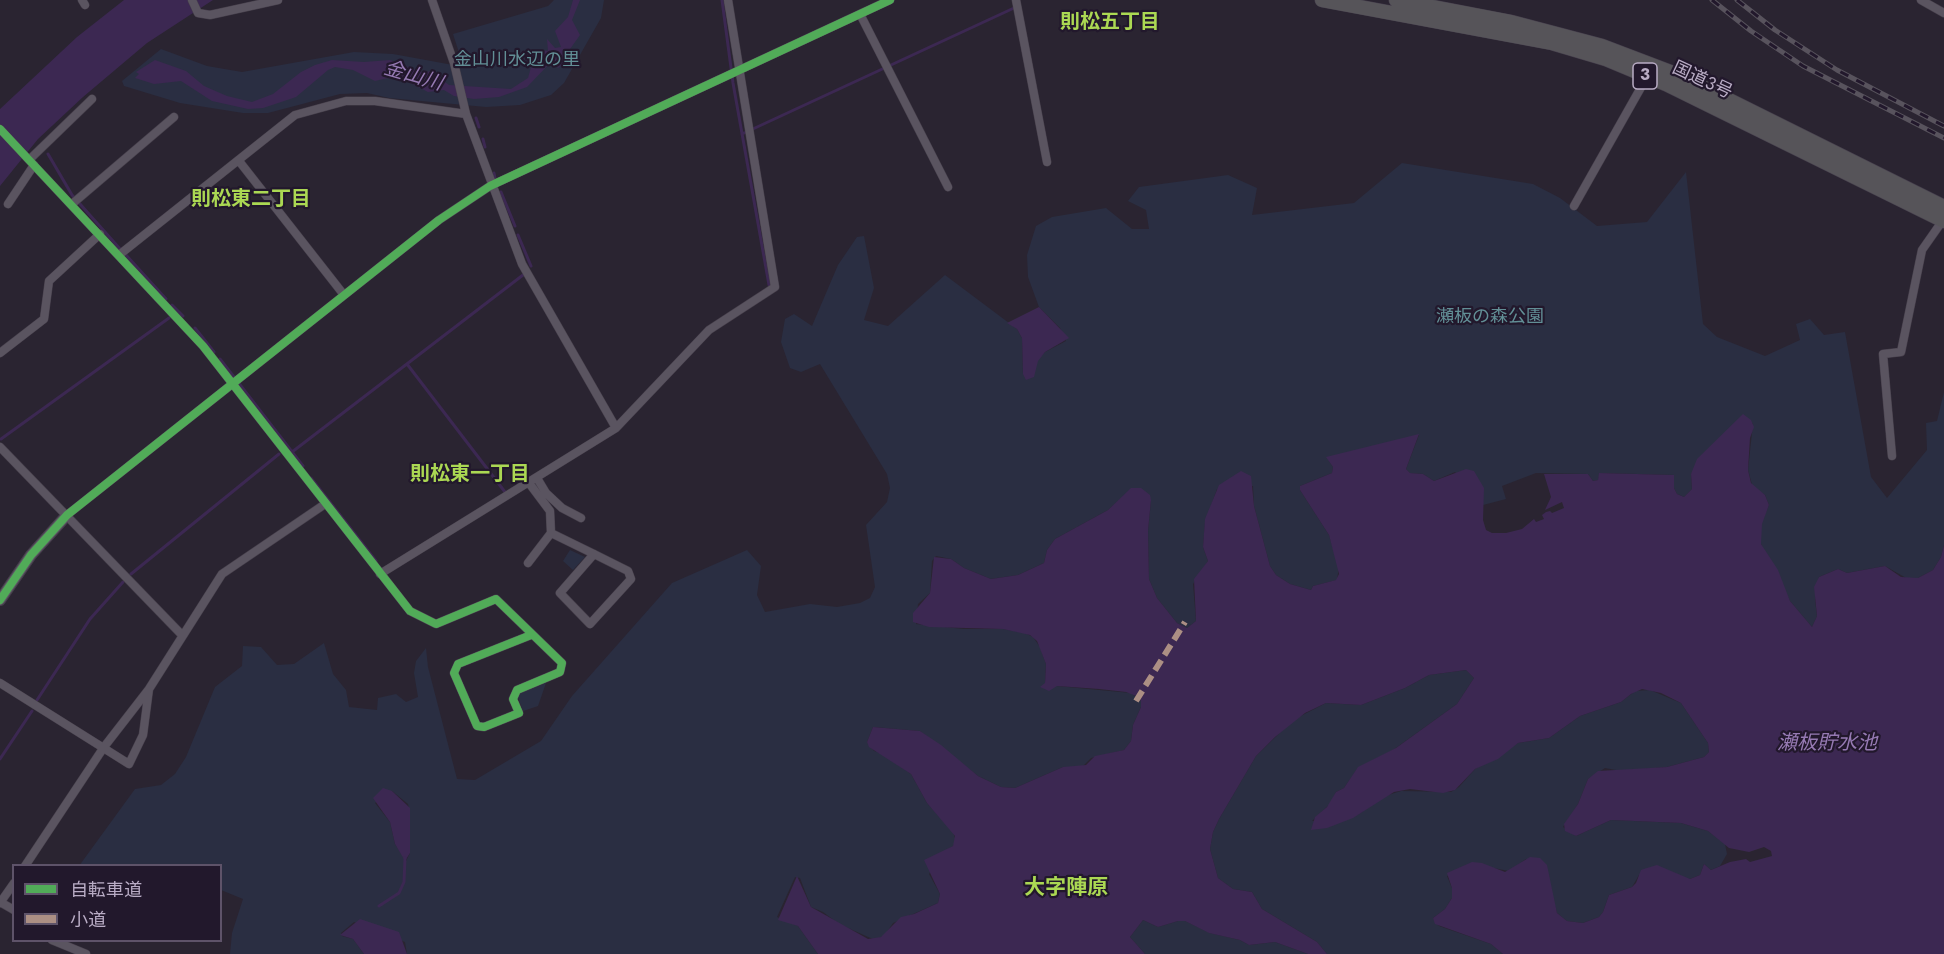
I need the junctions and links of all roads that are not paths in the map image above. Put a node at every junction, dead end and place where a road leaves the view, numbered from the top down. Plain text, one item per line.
1 (192, 0) edge
2 (278, 0) edge
3 (432, 0) edge
4 (728, 0) edge
5 (890, 0) edge
6 (1016, 0) edge
7 (1322, 0) edge
8 (1396, 0) edge
9 (1921, 0) edge
10 (1944, 13) edge
11 (860, 14) junction
12 (738, 71) junction
13 (1650, 71) junction
14 (92, 99) dead end
15 (466, 114) junction
16 (174, 117) dead end
17 (0, 129) edge
18 (31, 160) junction
19 (239, 161) junction
20 (1047, 162) dead end
21 (490, 186) junction
22 (948, 187) dead end
23 (8, 204) dead end
24 (72, 204) junction
25 (1574, 206) dead end
26 (1944, 216) edge
27 (100, 234) junction
28 (119, 255) junction
29 (344, 295) junction
30 (0, 353) edge
31 (231, 383) junction
32 (616, 428) junction
33 (0, 447) edge
34 (1892, 456) dead end
35 (533, 481) junction
36 (325, 504) junction
37 (66, 515) junction
38 (581, 518) dead end
39 (551, 533) junction
40 (594, 554) junction
41 (528, 564) dead end
42 (380, 574) junction
43 (0, 600) edge
44 (182, 635) junction
45 (531, 635) junction
46 (0, 683) edge
47 (149, 689) junction
48 (104, 747) junction
49 (26, 864) edge
50 (12, 886) edge
51 (0, 902) edge
52 (57, 942) edge
53 (86, 954) edge

1 - 2 street
3 - 15 street
4 - 12 street
5 - 11 street
6 - 20 street
7 - 13 highway, 国道3号 / 3
8 - 13 highway, 国道3号 / 3
9 - 10 street
11 - 12 street
11 - 22 street
12 - 21 street
12 - 32 street
13 - 25 street
13 - 26 highway, 国道3号 / 3
14 - 18 street
15 - 19 street
15 - 21 street
16 - 24 street
17 - 18 street
18 - 23 street
18 - 24 street
19 - 28 street
19 - 29 street
21 - 29 street
21 - 32 street
24 - 27 street
26 - 34 street
27 - 28 street
27 - 30 street
28 - 31 street
29 - 31 street
31 - 36 street
31 - 37 street
32 - 35 street
33 - 37 street
35 - 38 street
35 - 39 street
35 - 42 street
36 - 42 street
36 - 44 street
37 - 43 street
37 - 44 street
39 - 40 street
39 - 41 street
40 - 40 street
42 - 45 street
44 - 47 street
45 - 45 street
46 - 48 street
47 - 48 street
47 - 48 street
48 - 49 street
50 - 51 street
52 - 53 street

